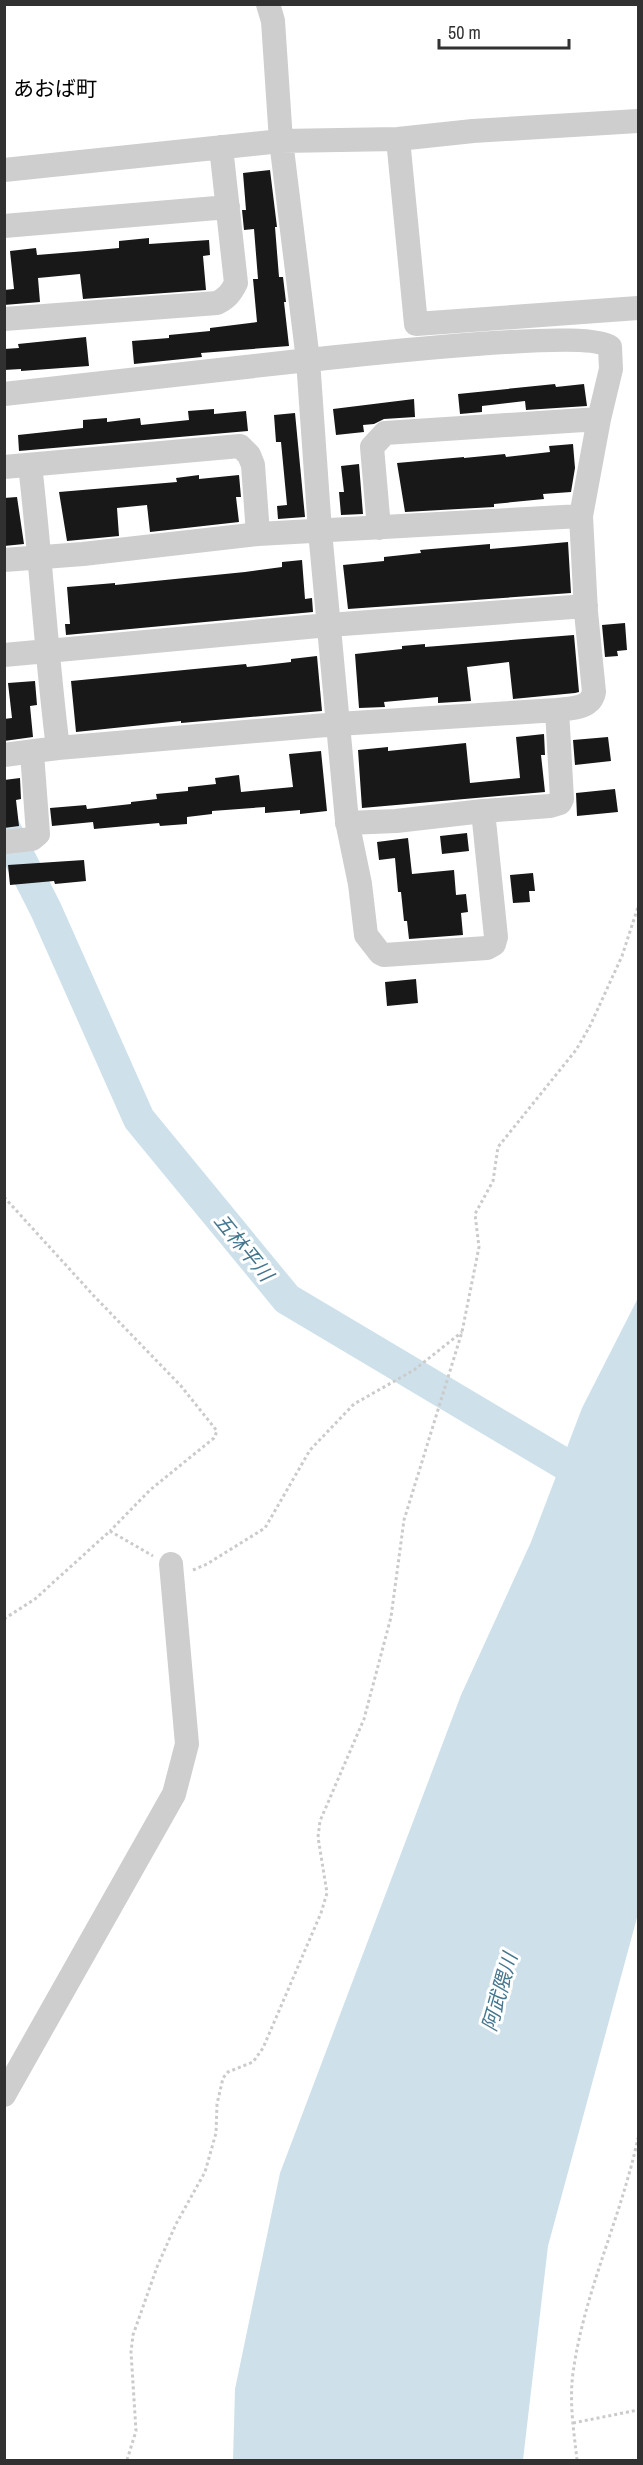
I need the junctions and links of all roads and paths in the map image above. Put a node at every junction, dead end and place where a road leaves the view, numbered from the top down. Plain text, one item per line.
1 (268, 4) edge
2 (639, 121) edge
3 (398, 139) junction
4 (281, 141) junction
5 (221, 147) junction
6 (4, 170) edge
7 (228, 207) junction
8 (4, 226) edge
9 (639, 308) edge
10 (4, 319) edge
11 (308, 360) junction
12 (4, 394) edge
13 (599, 419) junction
14 (30, 465) junction
15 (4, 467) edge
16 (581, 516) junction
17 (379, 528) junction
18 (320, 531) junction
19 (258, 534) junction
20 (40, 556) junction
21 (4, 560) edge
22 (586, 606) junction
23 (329, 625) junction
24 (46, 652) junction
25 (4, 656) edge
26 (557, 710) junction
27 (338, 724) junction
28 (58, 748) junction
29 (32, 753) junction
30 (4, 755) edge
31 (483, 812) junction
32 (347, 823) junction
33 (4, 842) edge
34 (639, 907) edge
35 (4, 1197) edge
36 (462, 1332) junction
37 (110, 1531) junction
38 (171, 1564) junction
39 (4, 1619) edge
40 (4, 2095) edge
41 (639, 2138) edge
42 (639, 2410) edge
43 (573, 2423) junction
44 (127, 2460) edge
45 (577, 2460) edge

1 - 4 street
2 - 3 street
3 - 4 street
3 - 9 street
4 - 5 street
4 - 11 street
5 - 6 street
5 - 7 street
7 - 8 street
7 - 10 street
11 - 12 street
11 - 13 street
11 - 18 street
13 - 16 street
13 - 17 street
14 - 15 street
14 - 19 street
14 - 20 street
16 - 17 street
16 - 22 street
17 - 18 street
18 - 19 street
18 - 23 street
19 - 20 street
20 - 21 street
20 - 24 street
22 - 23 street
22 - 26 street
23 - 24 street
23 - 27 street
24 - 25 street
24 - 28 street
26 - 27 street
26 - 31 street
27 - 28 street
27 - 32 street
28 - 29 street
29 - 30 street
29 - 33 street
31 - 32 street
31 - 32 street
34 - 36 path
35 - 37 path
36 - 38 path
36 - 44 path
37 - 38 path
37 - 39 path
38 - 40 street
41 - 43 path
42 - 43 path
43 - 45 path

